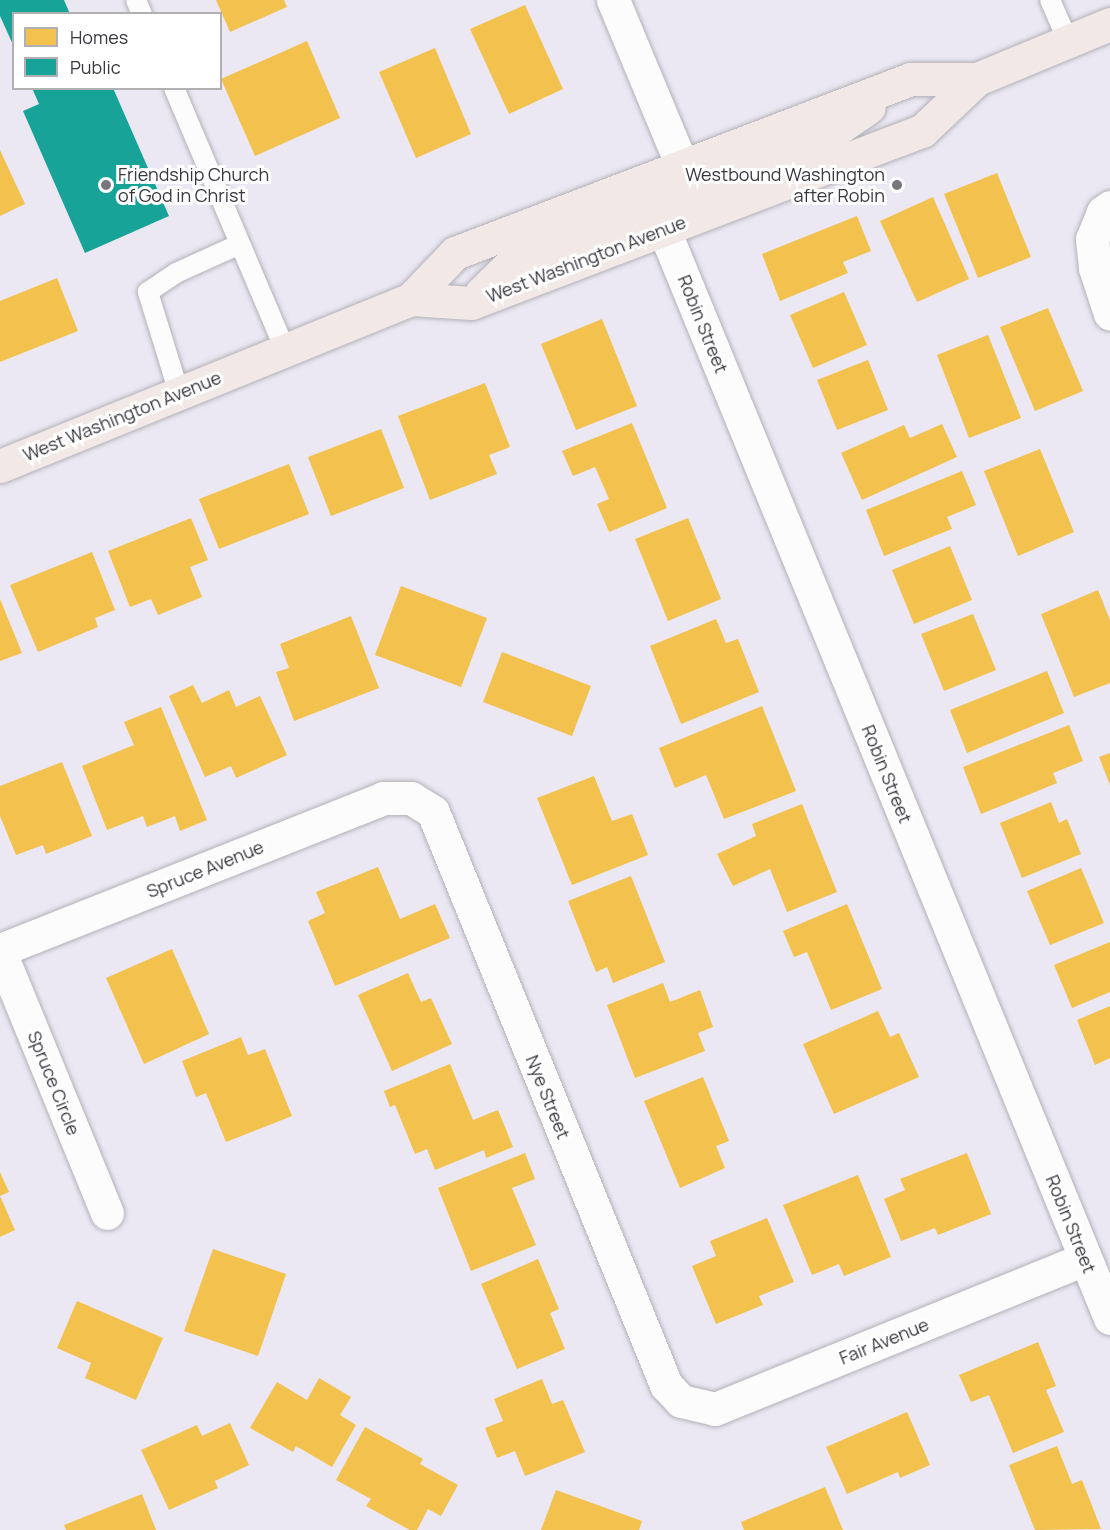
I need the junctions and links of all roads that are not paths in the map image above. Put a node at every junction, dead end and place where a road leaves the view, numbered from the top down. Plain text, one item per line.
1 (613, 0) edge
2 (1050, 0) edge
3 (1110, 24) edge
4 (1068, 41) junction
5 (910, 79) junction
6 (977, 79) junction
7 (175, 90) edge
8 (682, 166) junction
9 (1110, 207) edge
10 (664, 230) junction
11 (240, 244) junction
12 (411, 298) junction
13 (471, 303) junction
14 (1110, 314) edge
15 (285, 350) junction
16 (179, 393) junction
17 (0, 466) edge
18 (411, 798) joint
19 (0, 951) edge
20 (107, 1213) dead end
21 (1085, 1259) junction
22 (1110, 1318) edge
23 (681, 1401) joint

1 - 8 street
2 - 4 lane
3 - 4 main road, West Washington Avenue
4 - 6 main road, West Washington Avenue
5 - 6 main road, West Washington Avenue
5 - 8 main road, West Washington Avenue
5 - 10 main road
6 - 10 main road, West Washington Avenue
7 - 11 lane
8 - 12 main road, West Washington Avenue
8 - 13 main road
9 - 14 street
10 - 13 main road, West Washington Avenue
10 - 21 street, Robin Street
11 - 15 lane
11 - 16 lane
12 - 13 main road, West Washington Avenue
12 - 15 main road, West Washington Avenue
15 - 16 main road, West Washington Avenue
16 - 17 main road, West Washington Avenue
18 - 19 street, Spruce Avenue
18 - 23 street, Nye Street
19 - 20 street, Spruce Circle
21 - 22 street, Robin Street
21 - 23 street, Fair Avenue

